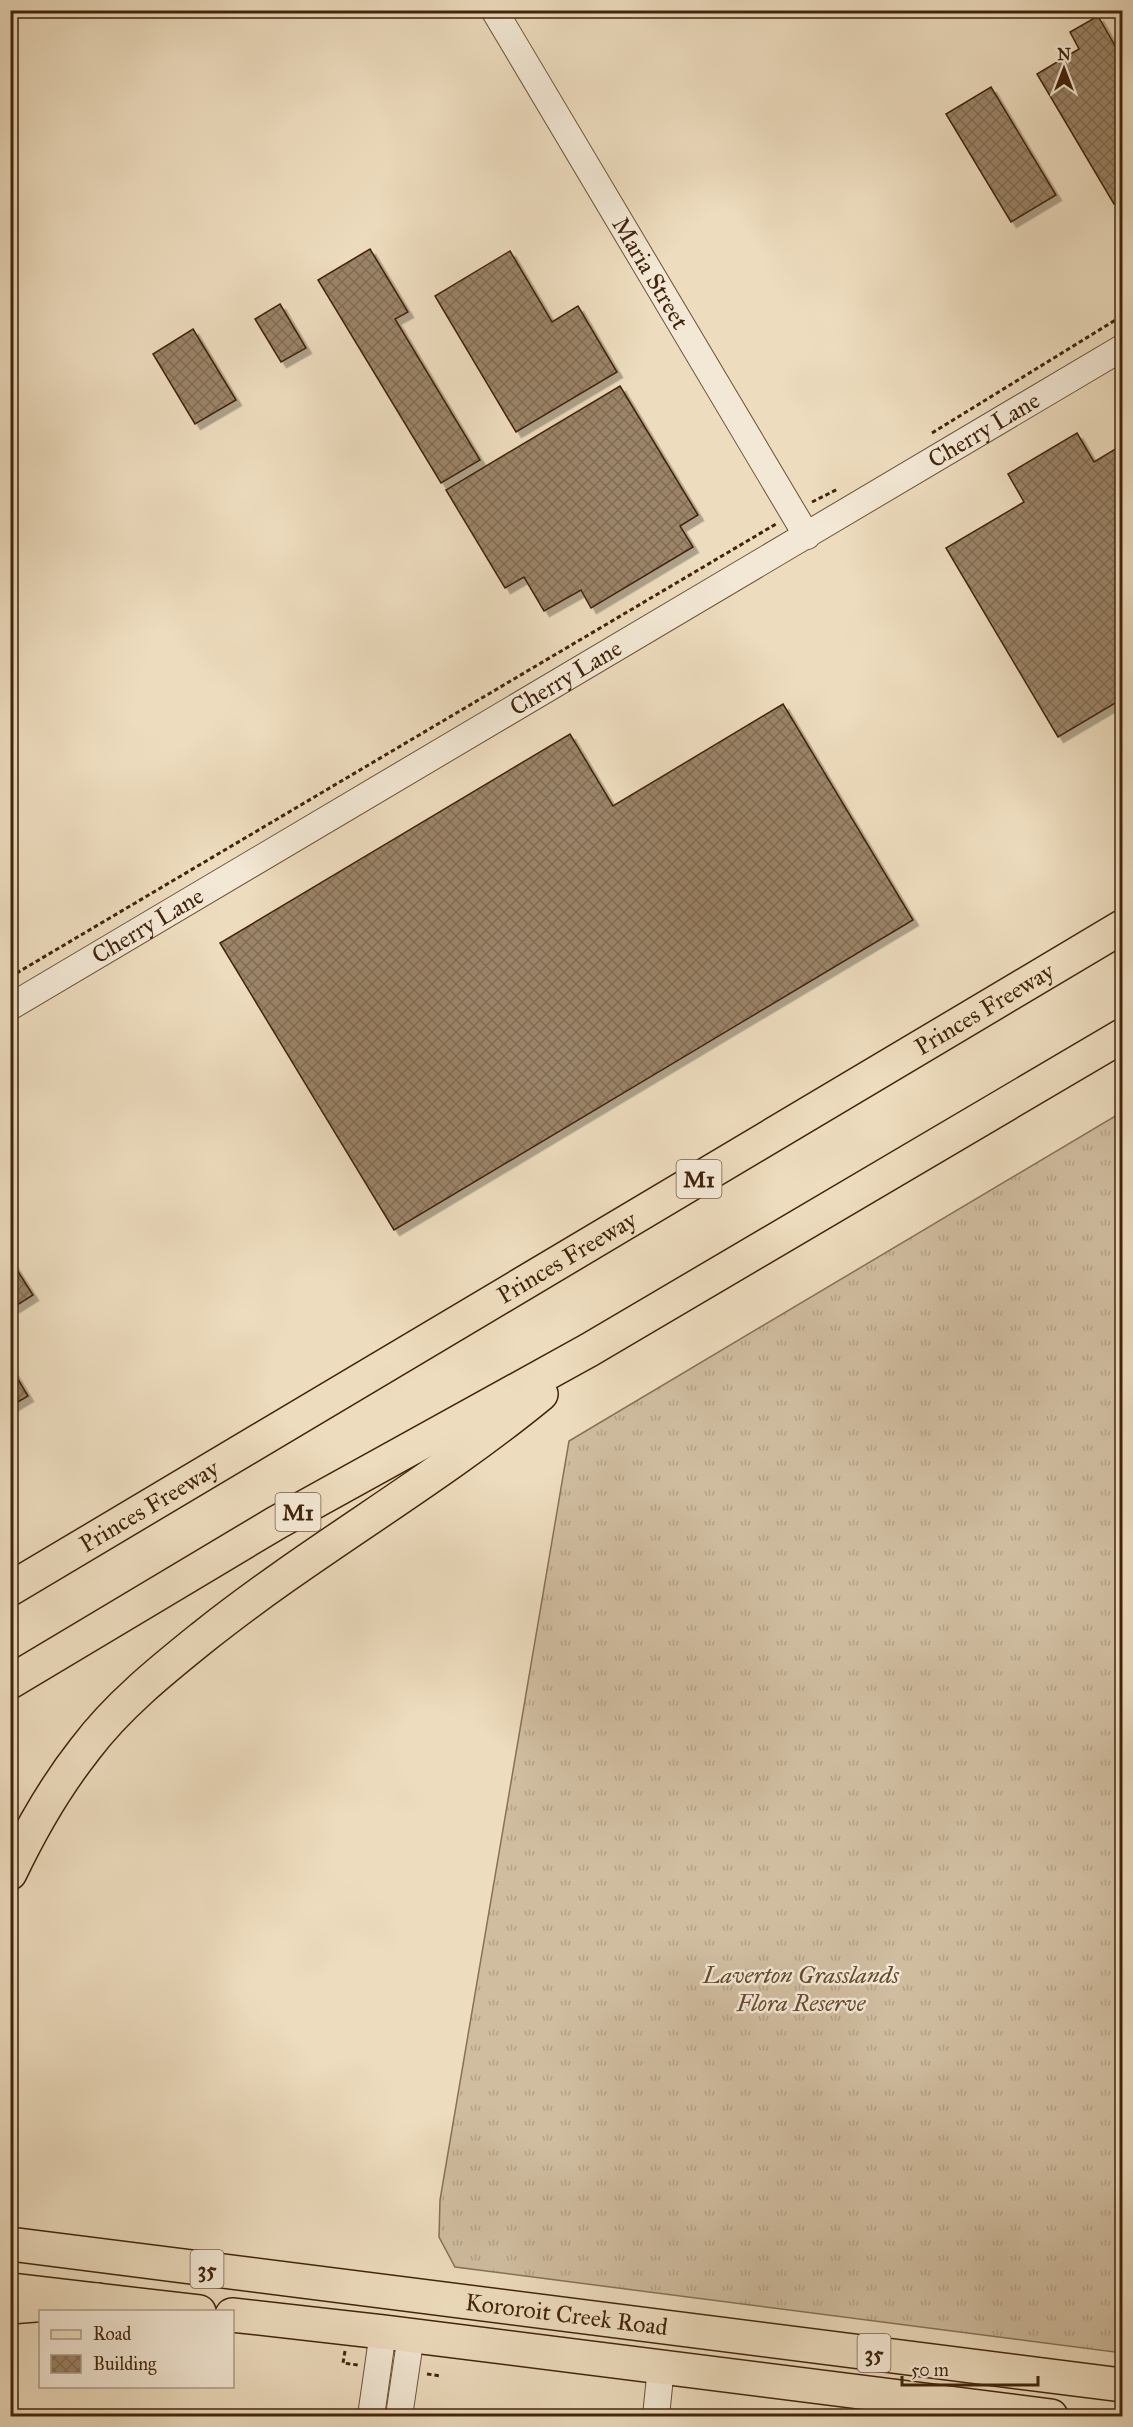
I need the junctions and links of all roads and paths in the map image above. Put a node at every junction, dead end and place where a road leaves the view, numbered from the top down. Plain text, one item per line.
1 (494, 10) edge
2 (1122, 316) edge
3 (1122, 348) edge
4 (926, 437) dead end
5 (847, 485) dead end
6 (801, 525) junction
7 (1122, 927) edge
8 (10, 977) edge
9 (10, 1007) edge
10 (1122, 1036) edge
11 (589, 1350) junction
12 (275, 1431) junction
13 (10, 1580) edge
14 (10, 1589) edge
15 (10, 1682) edge
16 (10, 1873) edge
17 (10, 2244) edge
18 (10, 2290) edge
19 (404, 2294) junction
20 (97, 2300) junction
21 (10, 2307) edge
22 (182, 2310) edge
23 (234, 2315) edge
24 (397, 2333) junction
25 (661, 2367) junction
26 (1019, 2372) junction
27 (1122, 2385) edge
28 (1013, 2414) edge
29 (371, 2416) edge
30 (399, 2416) edge
31 (656, 2416) edge
32 (1051, 2416) edge

1 - 6 street, Maria Street
2 - 4 path
3 - 6 street, Cherry Lane
5 - 6 path
6 - 8 path
6 - 9 street, Cherry Lane
7 - 12 main road, Princes Freeway / M1
10 - 11 main road, M1
11 - 15 main road, M1
11 - 16 main road
12 - 13 main road
12 - 14 main road, Princes Freeway / M1
17 - 19 main road, Kororoit Creek Road / 35
18 - 20 main road, 35
19 - 24 main road
19 - 26 main road, Kororoit Creek Road / 35
20 - 21 main road
20 - 22 main road, 35
23 - 24 main road, Kororoit Creek Road / 35
24 - 25 main road, Kororoit Creek Road / 35
24 - 29 street
24 - 30 street
25 - 28 main road, Kororoit Creek Road / 35
25 - 31 street
26 - 27 main road, Kororoit Creek Road / 35
26 - 28 main road
28 - 32 main road, Kororoit Creek Road / 35

